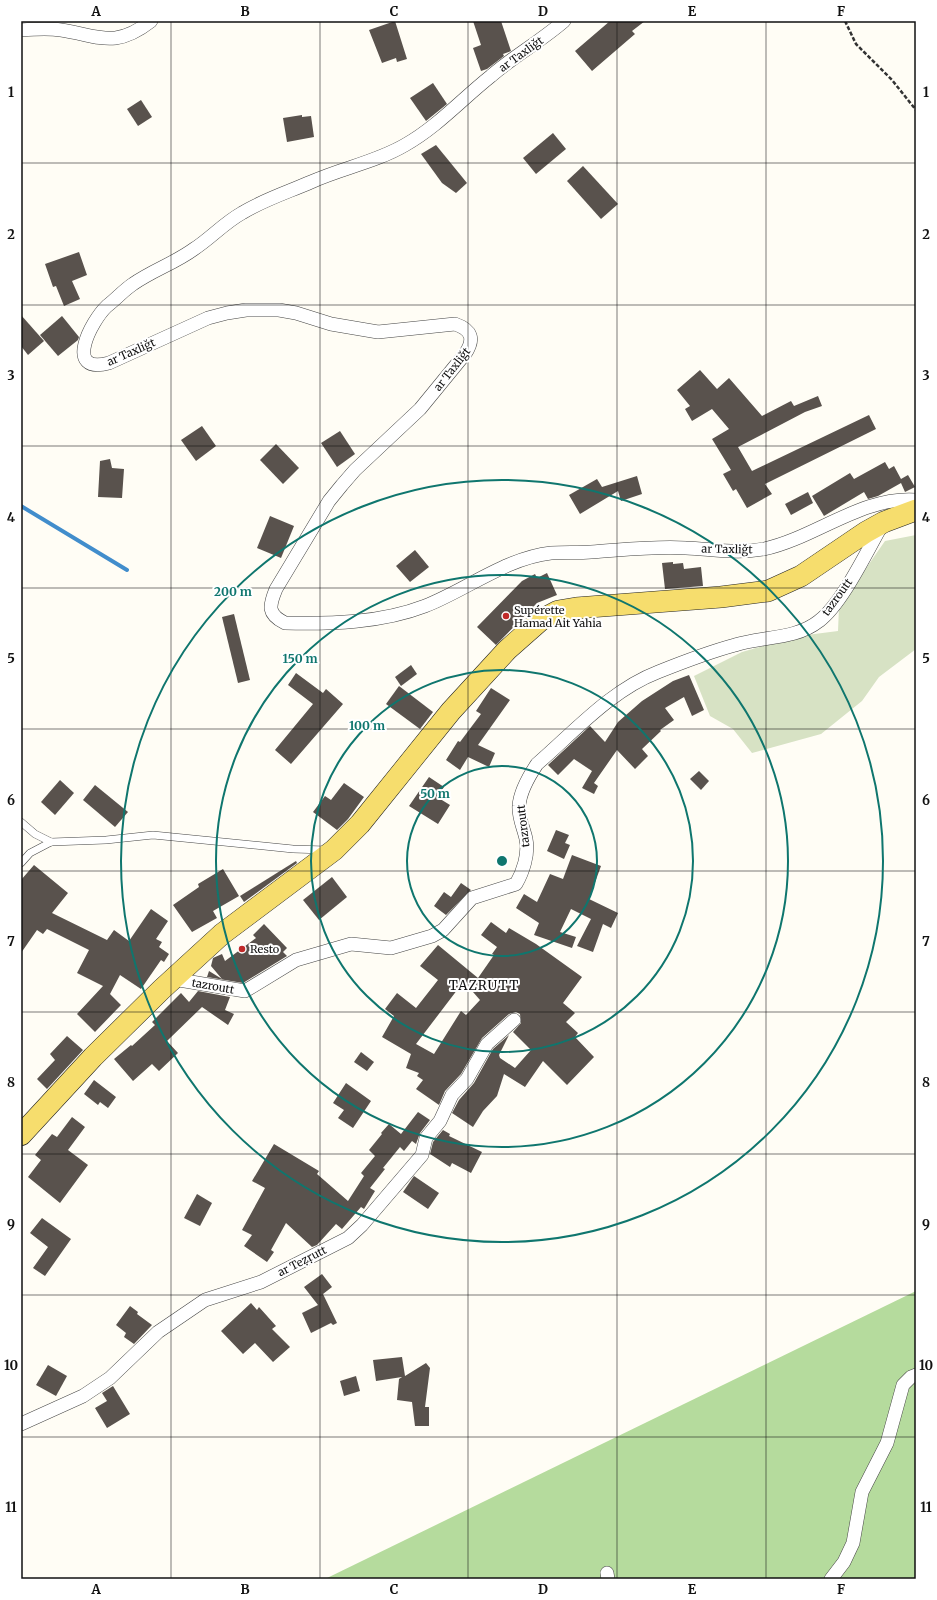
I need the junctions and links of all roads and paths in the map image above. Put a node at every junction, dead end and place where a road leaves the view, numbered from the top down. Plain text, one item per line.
1 (151, 21) edge
2 (564, 21) edge
3 (846, 21) edge
4 (21, 30) edge
5 (916, 110) edge
6 (916, 500) edge
7 (916, 510) edge
8 (884, 522) junction
9 (21, 822) edge
10 (51, 842) junction
11 (334, 850) junction
12 (21, 863) edge
13 (173, 979) junction
14 (514, 1020) dead end
15 (21, 1135) edge
16 (916, 1375) edge
17 (21, 1424) edge
18 (831, 1579) edge

1 - 4 street
2 - 6 street, ar Taxliǧt
3 - 5 path
7 - 8 main road
8 - 11 main road
8 - 13 street, tazroutt
9 - 10 lane
10 - 11 lane
10 - 12 lane
11 - 13 main road
13 - 15 main road
14 - 17 street, ar Teẓṛutt
16 - 18 street

